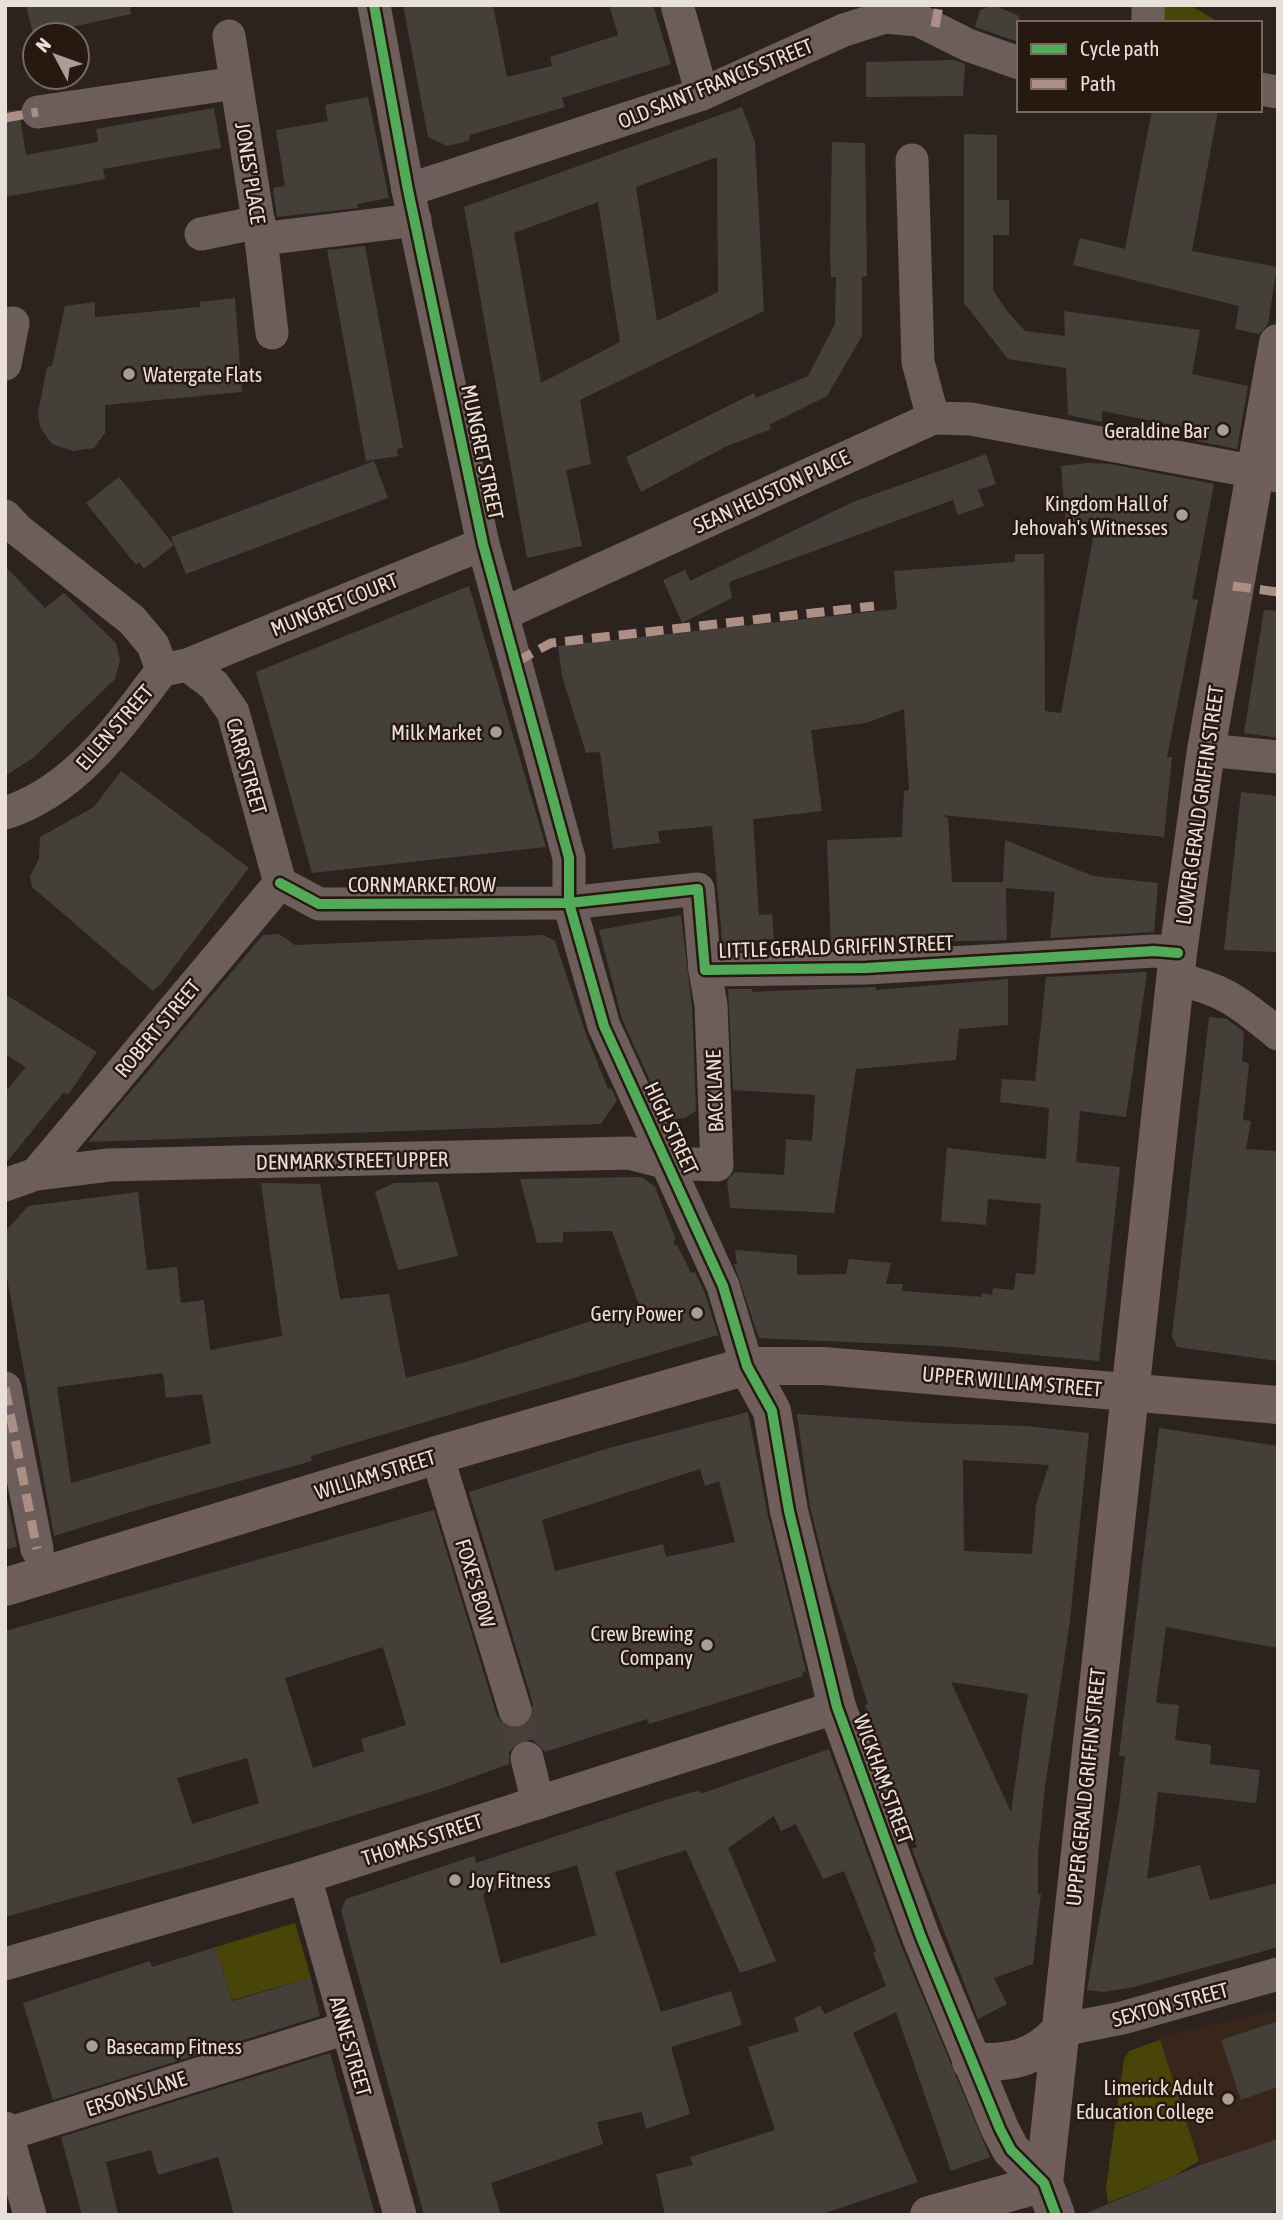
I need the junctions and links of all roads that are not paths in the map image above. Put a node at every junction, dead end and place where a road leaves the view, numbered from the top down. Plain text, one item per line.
1 (374, 5) edge
2 (677, 5) edge
3 (844, 17) edge
4 (229, 36) dead end
5 (1017, 62) edge
6 (236, 83) junction
7 (702, 94) junction
8 (38, 112) dead end
9 (912, 160) dead end
10 (412, 205) junction
11 (260, 231) junction
12 (201, 234) dead end
13 (13, 323) dead end
14 (272, 333) dead end
15 (1278, 343) edge
16 (5, 363) edge
17 (933, 418) junction
18 (1265, 473) edge
19 (10, 529) edge
20 (483, 544) junction
21 (503, 614) junction
22 (175, 668) junction
23 (1206, 750) junction
24 (1278, 757) edge
25 (5, 813) edge
26 (280, 883) junction
27 (569, 903) junction
28 (1176, 966) junction
29 (705, 970) junction
30 (1278, 1034) edge
31 (668, 1163) junction
32 (36, 1174) junction
33 (5, 1185) edge
34 (747, 1366) junction
35 (5, 1388) edge
36 (1131, 1391) junction
37 (1278, 1405) edge
38 (437, 1455) junction
39 (37, 1549) dead end
40 (5, 1587) edge
41 (837, 1707) junction
42 (515, 1710) tunnel mouth
43 (527, 1758) tunnel mouth
44 (538, 1803) junction
45 (305, 1877) junction
46 (5, 1964) edge
47 (1278, 1974) edge
48 (346, 2028) junction
49 (1061, 2030) junction
50 (971, 2062) junction
51 (6, 2131) edge
52 (1050, 2199) edge
53 (30, 2215) edge
54 (400, 2215) edge
55 (929, 2215) edge

1 - 10 street, MUNGRET STREET
2 - 7 street
3 - 5 street, OLD SAINT FRANCIS STREET
3 - 7 street, OLD SAINT FRANCIS STREET
4 - 6 street, JONES' PLACE
6 - 8 street
6 - 11 street, JONES' PLACE
7 - 10 street, OLD SAINT FRANCIS STREET
9 - 17 street
10 - 11 street, JONES' PLACE
10 - 20 street, MUNGRET STREET
11 - 12 street
11 - 14 street
13 - 16 street
15 - 18 main road, LOWER GERALD GRIFFIN STREET
17 - 18 street, SEAN HEUSTON PLACE
17 - 21 street, SEAN HEUSTON PLACE
18 - 23 main road, LOWER GERALD GRIFFIN STREET
19 - 22 street
20 - 21 street, MUNGRET STREET
20 - 22 street, MUNGRET COURT
21 - 27 street, MUNGRET STREET
22 - 25 street, ELLEN STREET
22 - 26 street, CARR STREET
23 - 24 street
23 - 28 main road, LOWER GERALD GRIFFIN STREET
26 - 27 street, CORNMARKET ROW
26 - 32 street, ROBERT STREET
27 - 29 street, LITTLE GERALD GRIFFIN STREET
27 - 31 street, HIGH STREET
28 - 29 street, LITTLE GERALD GRIFFIN STREET
28 - 30 street, LITTLE GERALD GRIFFIN STREET
28 - 36 main road, LOWER GERALD GRIFFIN STREET
29 - 31 street, BACK LANE
31 - 32 street, DENMARK STREET UPPER
31 - 34 street, HIGH STREET
32 - 33 street, DENMARK STREET UPPER
34 - 36 main road, UPPER WILLIAM STREET
34 - 38 main road, WILLIAM STREET
34 - 41 main road, WICKHAM STREET
35 - 39 street
36 - 37 main road, UPPER WILLIAM STREET
36 - 49 main road, UPPER GERALD GRIFFIN STREET
38 - 40 main road, WILLIAM STREET
38 - 42 street, FOXE'S BOW
41 - 44 street, THOMAS STREET
41 - 50 main road, WICKHAM STREET
43 - 44 street
44 - 45 street, THOMAS STREET
45 - 46 street, THOMAS STREET
45 - 48 street, ANNE STREET
47 - 49 street, SEXTON STREET
48 - 51 street, ERSONS LANE
48 - 54 street, ANNE STREET
49 - 50 main road
49 - 52 main road, UPPER GERALD GRIFFIN STREET
50 - 52 main road, WICKHAM STREET
51 - 53 street
52 - 55 main road

